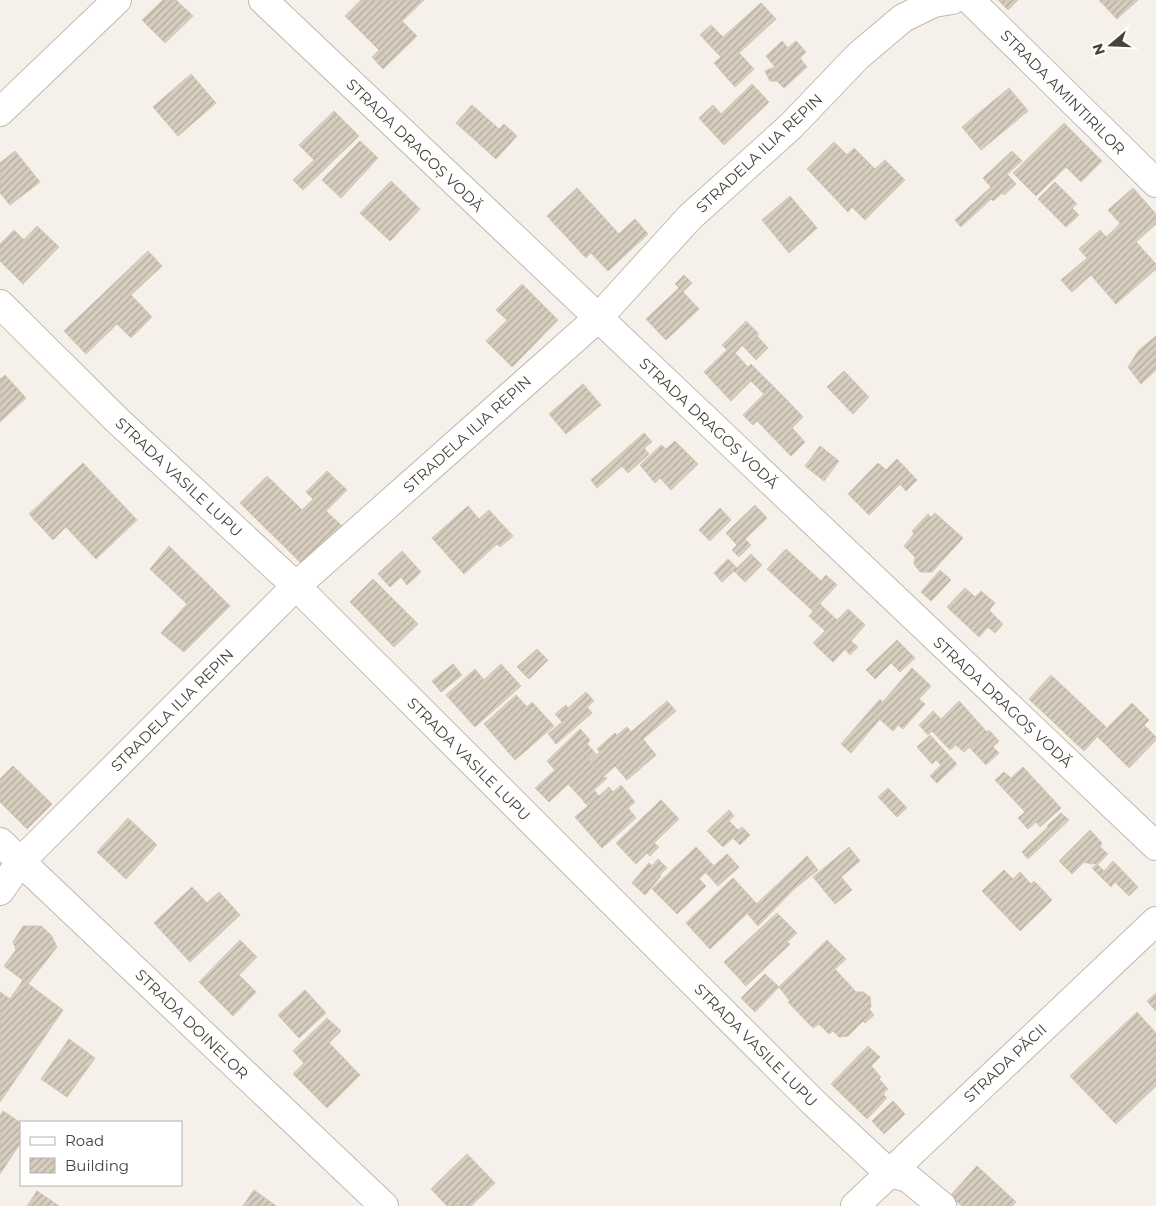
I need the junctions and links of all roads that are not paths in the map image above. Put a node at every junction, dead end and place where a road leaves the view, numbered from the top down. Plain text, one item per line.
1 (117, 0) edge
2 (263, 0) edge
3 (952, 0) edge
4 (970, 0) edge
5 (0, 112) edge
6 (1156, 184) edge
7 (0, 304) edge
8 (598, 318) junction
9 (296, 586) junction
10 (0, 842) edge
11 (1156, 846) edge
12 (21, 861) junction
13 (0, 891) edge
14 (1156, 921) edge
15 (889, 1173) junction
16 (384, 1206) edge
17 (855, 1206) edge
18 (942, 1206) edge

1 - 5 street
2 - 8 street, STRADA DRAGOȘ VODĂ
3 - 8 street, STRADELA ILIA REPIN
4 - 6 street, STRADA AMINTIRILOR
7 - 9 street, STRADA VASILE LUPU
8 - 9 street, STRADELA ILIA REPIN
8 - 11 street, STRADA DRAGOȘ VODĂ
9 - 12 street, STRADELA ILIA REPIN
9 - 15 street, STRADA VASILE LUPU
10 - 12 street, STRADA DOINELOR
12 - 13 street, STRADELA ILIA REPIN
12 - 16 street, STRADA DOINELOR
14 - 15 street, STRADA PĂCII
15 - 17 street, STRADA PĂCII
15 - 18 street, STRADA VASILE LUPU

